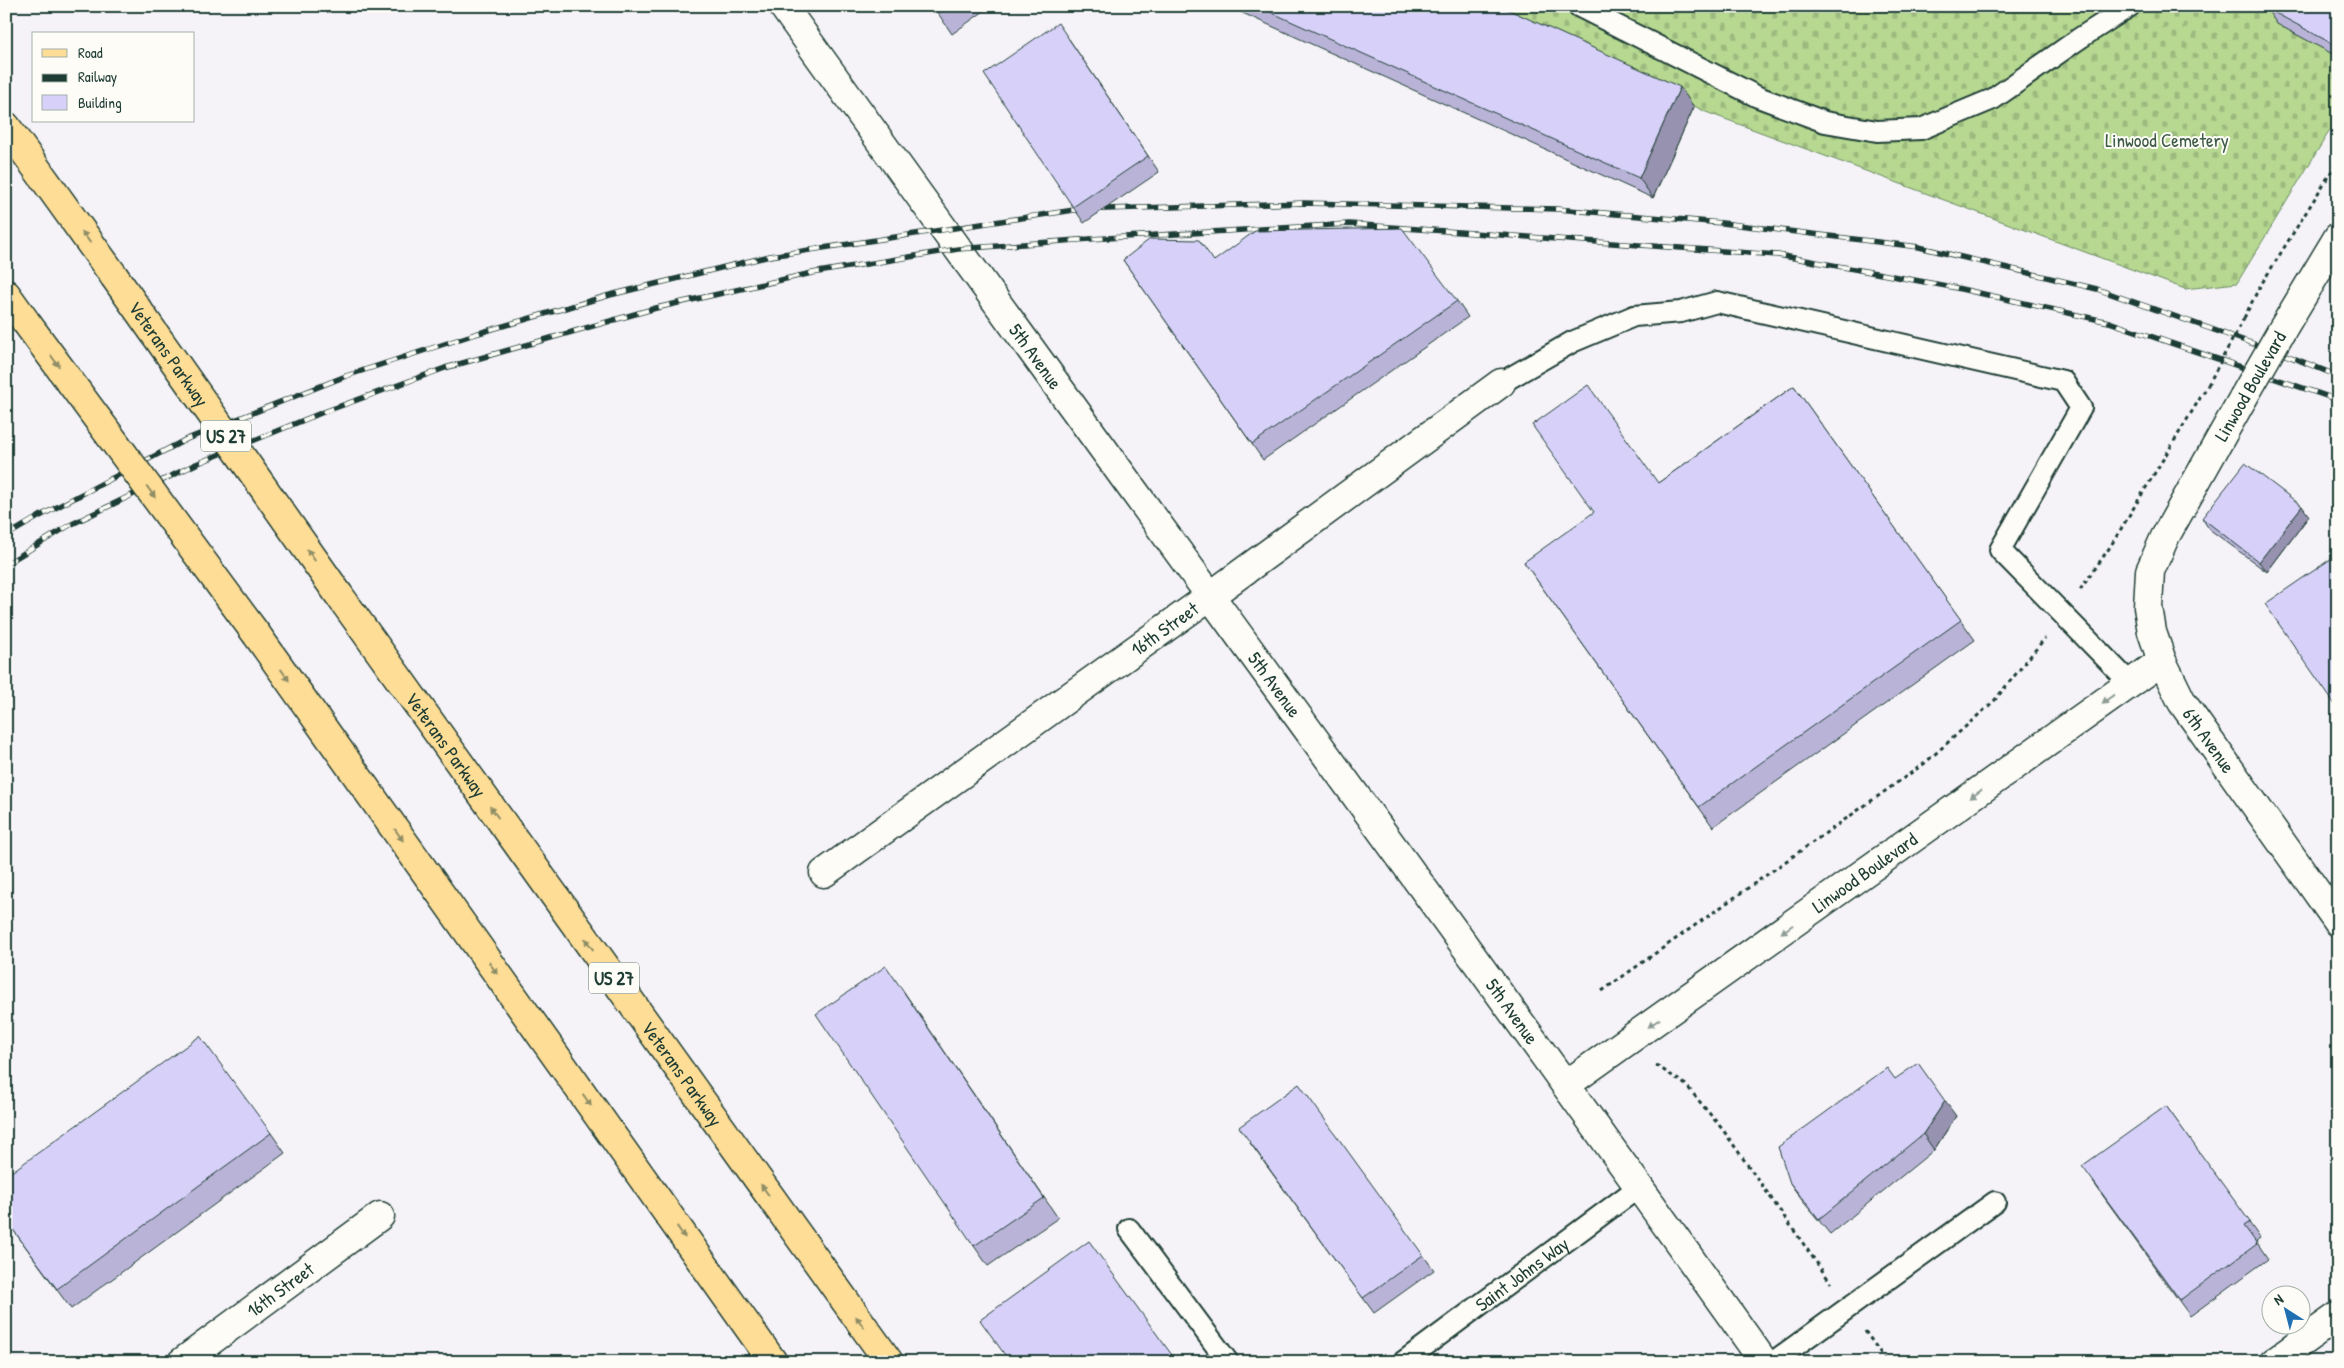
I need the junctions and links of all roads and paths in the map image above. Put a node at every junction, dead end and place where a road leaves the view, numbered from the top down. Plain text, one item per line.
1 (784, 6) edge
2 (1578, 6) edge
3 (2130, 6) edge
4 (6, 126) edge
5 (2338, 161) edge
6 (2338, 237) edge
7 (6, 294) edge
8 (1501, 383) joint
9 (2165, 537) joint
10 (1210, 596) junction
11 (2063, 614) junction
12 (2162, 661) junction
13 (2130, 683) junction
14 (824, 873) dead end
15 (2338, 922) edge
16 (1602, 991) dead end
17 (1656, 1065) dead end
18 (1567, 1084) junction
19 (1640, 1187) junction
20 (1995, 1202) dead end
21 (380, 1216) dead end
22 (1129, 1229) dead end
23 (1849, 1308) junction
24 (2338, 1316) edge
25 (182, 1362) edge
26 (773, 1362) edge
27 (889, 1362) edge
28 (1228, 1362) edge
29 (1403, 1362) edge
30 (1764, 1362) edge
31 (1773, 1362) edge
32 (1886, 1362) edge
33 (2274, 1362) edge

1 - 10 street, 5th Avenue
2 - 3 lane
27 -> 4 main road, Veterans Parkway / US 27, bridge
5 - 11 path, bridge
6 - 9 street, Linwood Boulevard, bridge
7 -> 26 main road, bridge
8 - 10 street, 16th Street
8 - 11 lane
9 - 12 street, 6th Avenue
10 - 14 street, 16th Street
10 - 18 street, 5th Avenue
11 - 13 lane
11 - 16 path
12 - 13 street, Linwood Boulevard
12 - 15 street, 6th Avenue
13 -> 18 street, Linwood Boulevard
17 - 23 path
18 - 19 street, 5th Avenue
19 - 29 lane, Saint Johns Way
19 - 30 street, 5th Avenue
20 - 23 lane
21 - 25 street, 16th Street
22 - 28 lane
23 - 31 lane
23 - 32 path
24 - 33 street

